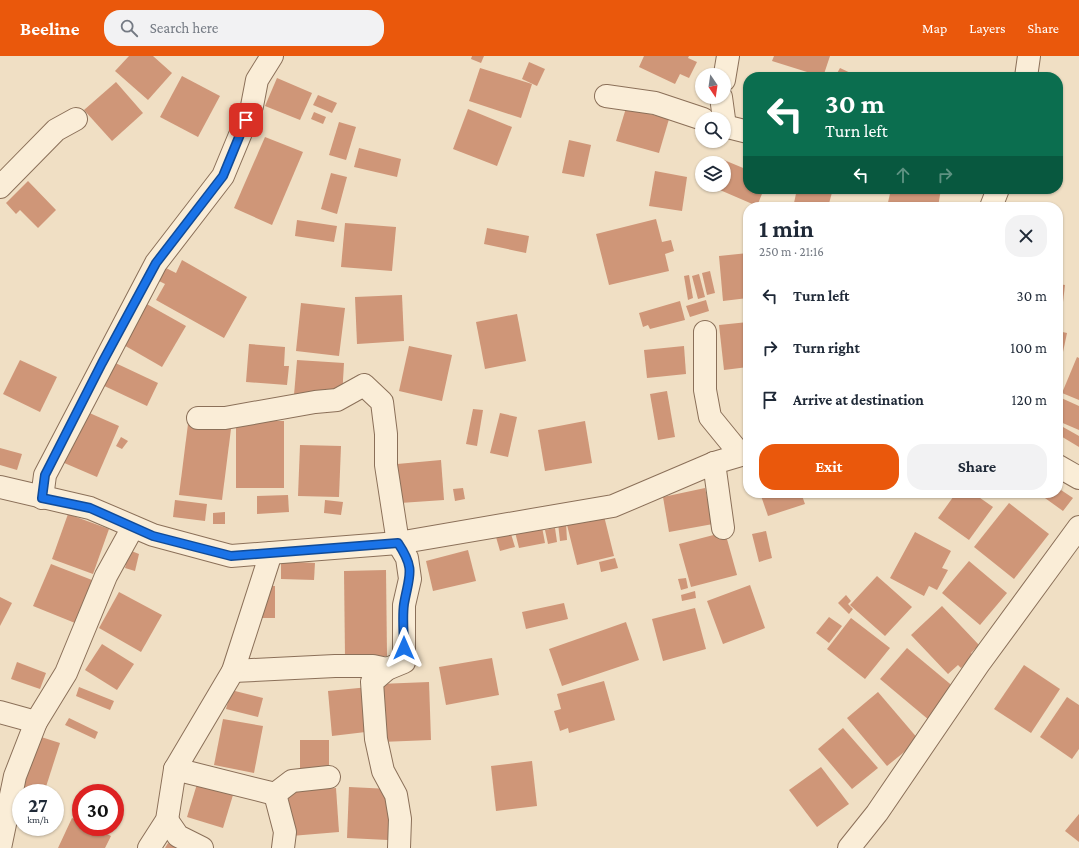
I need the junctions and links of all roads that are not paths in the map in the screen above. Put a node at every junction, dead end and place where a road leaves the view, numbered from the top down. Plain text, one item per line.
1 (272, 56) edge
2 (728, 56) edge
3 (1029, 56) edge
4 (726, 68) edge
5 (1027, 72) edge
6 (606, 96) dead end
7 (695, 116) edge
8 (76, 119) dead end
9 (731, 126) edge
10 (743, 130) edge
11 (0, 187) edge
12 (705, 332) dead end
13 (198, 418) dead end
14 (743, 452) edge
15 (743, 455) edge
16 (714, 463) junction
17 (1063, 469) edge
18 (1079, 478) edge
19 (0, 487) edge
20 (42, 498) junction
21 (133, 527) junction
22 (1079, 527) edge
23 (723, 528) dead end
24 (398, 543) junction
25 (271, 553) junction
26 (387, 669) junction
27 (233, 671) junction
28 (0, 712) edge
29 (36, 722) junction
30 (175, 768) junction
31 (329, 777) dead end
32 (275, 794) junction
33 (166, 820) junction
34 (0, 848) edge
35 (149, 848) edge
36 (202, 848) edge
37 (283, 848) edge
38 (399, 848) edge
39 (849, 848) edge

1 - 20 street
2 - 4 street
3 - 5 street
6 - 7 street
8 - 11 street
9 - 10 street
12 - 14 street
13 - 24 street
15 - 16 street
16 - 23 street
16 - 24 street
17 - 18 street
19 - 20 street
20 - 21 street
21 - 25 street
21 - 29 street
22 - 39 street
24 - 25 street
24 - 26 street
25 - 27 street
26 - 27 street
26 - 38 street
27 - 30 street
28 - 29 street
29 - 34 street
30 - 32 street
30 - 33 street
31 - 32 street
32 - 37 street
33 - 35 street
33 - 36 street

